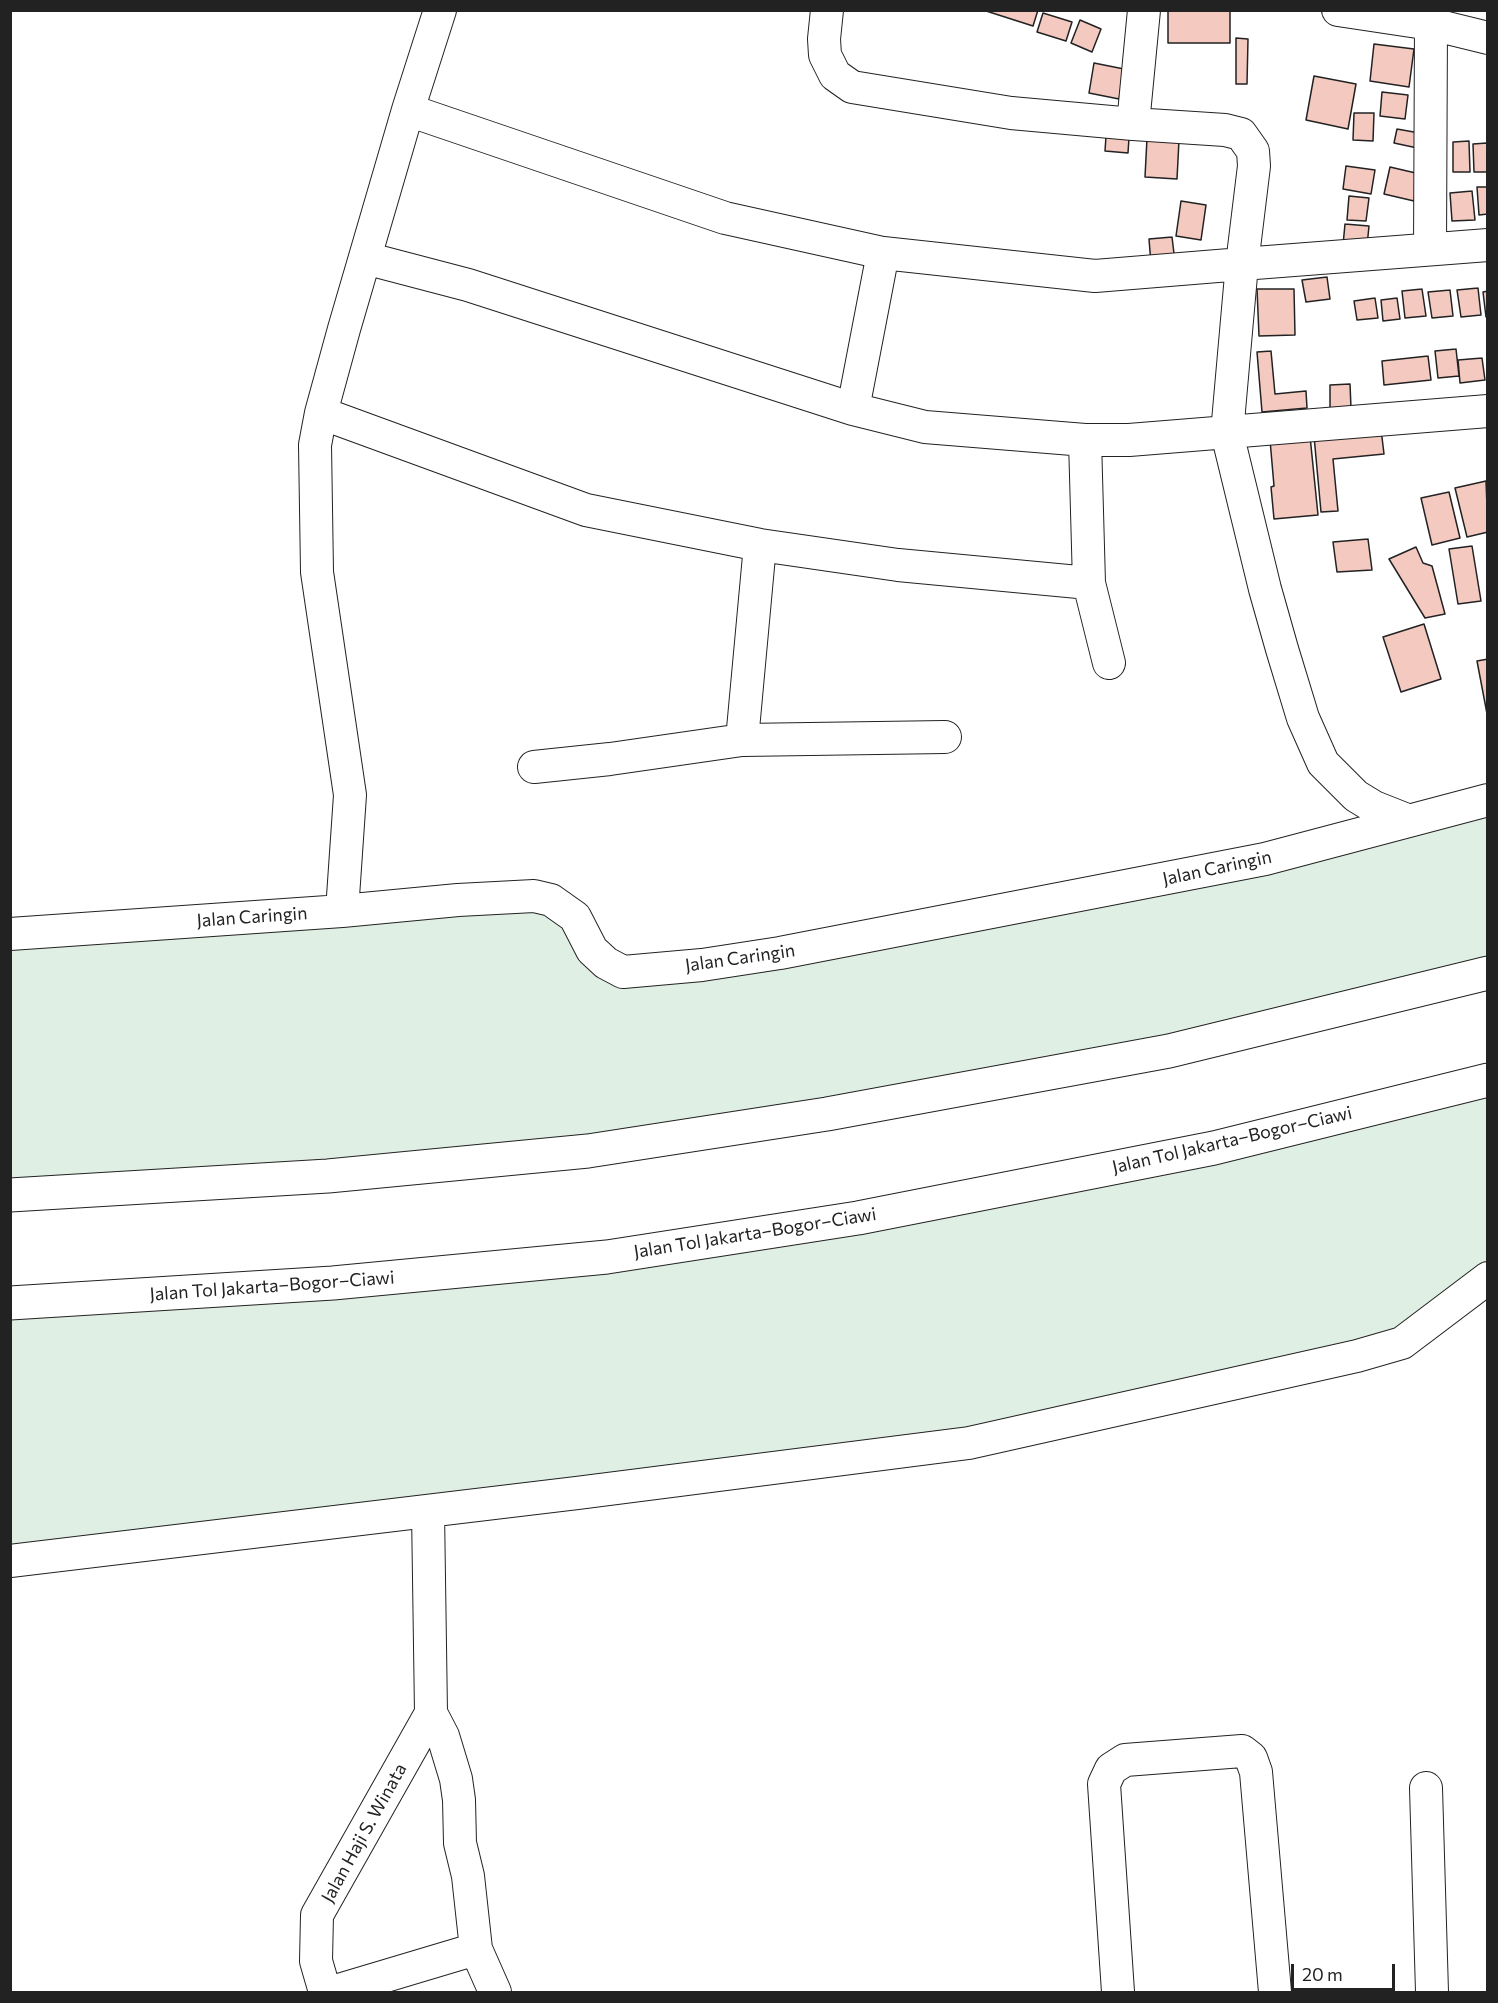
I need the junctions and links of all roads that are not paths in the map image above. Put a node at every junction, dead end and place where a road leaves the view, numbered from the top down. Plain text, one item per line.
1 (440, 10) edge
2 (827, 10) edge
3 (1144, 10) edge
4 (1338, 10) edge
5 (1432, 17) edge
6 (1488, 38) edge
7 (408, 110) junction
8 (1133, 124) junction
9 (1488, 245) edge
10 (1430, 249) junction
11 (884, 253) junction
12 (365, 258) junction
13 (1242, 264) junction
14 (853, 409) junction
15 (1488, 411) edge
16 (321, 413) junction
17 (1227, 433) junction
18 (1085, 440) junction
19 (760, 545) junction
20 (1089, 583) junction
21 (1109, 663) dead end
22 (945, 737) dead end
23 (742, 740) junction
24 (534, 767) dead end
25 (1488, 800) edge
26 (1407, 820) junction
27 (342, 911) junction
28 (10, 934) edge
29 (1488, 973) edge
30 (1488, 1080) edge
31 (10, 1195) edge
32 (1488, 1278) edge
33 (10, 1303) edge
34 (428, 1511) junction
35 (10, 1561) edge
36 (431, 1713) junction
37 (1426, 1788) dead end
38 (476, 1949) junction
39 (325, 1992) edge
40 (332, 1992) edge
41 (495, 1992) edge
42 (1118, 1992) edge
43 (1275, 1992) edge
44 (1432, 1992) edge

1 - 7 street
2 - 8 street
3 - 8 street
4 - 5 street
5 - 6 street
5 - 10 street
7 - 11 street
7 - 12 street
8 - 13 street
9 - 10 street
10 - 13 street
11 - 13 street
11 - 14 street
12 - 14 street
12 - 16 street
13 - 17 street
14 - 18 street
15 - 17 street
16 - 19 street
16 - 27 street
17 - 18 street
17 - 26 street
18 - 20 street
19 - 20 street
19 - 23 street
20 - 21 street
22 - 23 street
23 - 24 street
25 - 26 street, Jalan Caringin
26 - 27 street, Jalan Caringin
27 - 28 street, Jalan Caringin
29 - 31 highway
30 - 33 highway, Jalan Tol Jakarta–Bogor–Ciawi
32 - 34 street
34 - 35 street
34 - 36 street
36 - 38 street
36 - 39 street, Jalan Haji S. Winata
37 - 44 street
38 - 40 street
38 - 41 street
42 - 43 street

